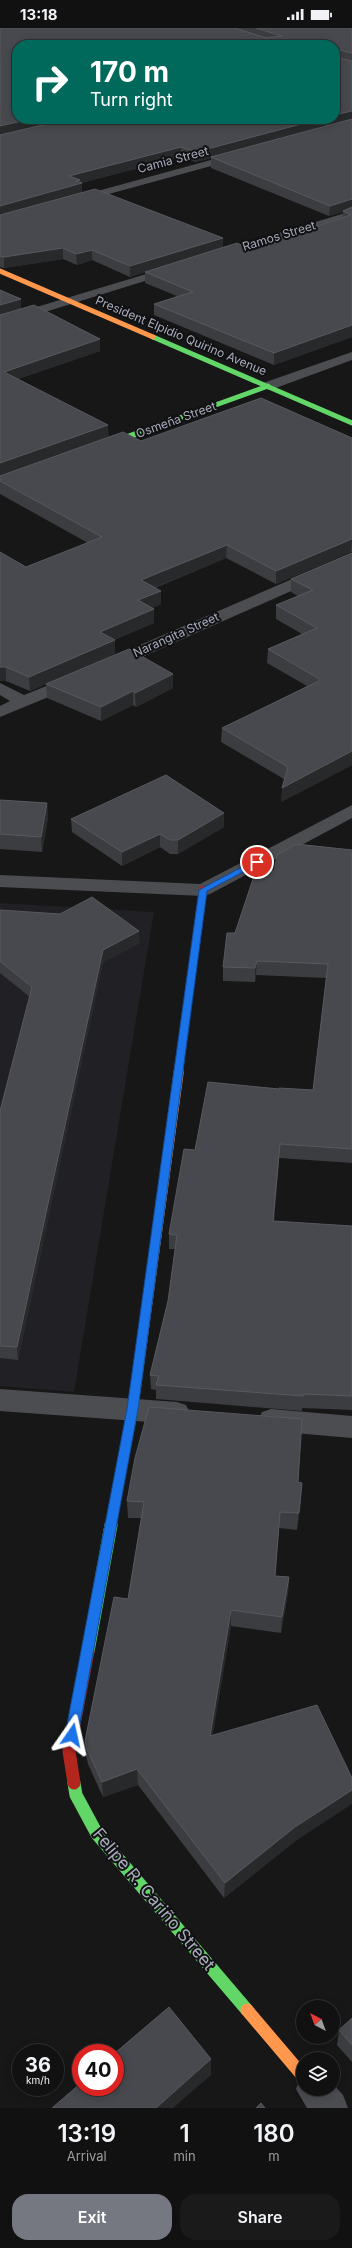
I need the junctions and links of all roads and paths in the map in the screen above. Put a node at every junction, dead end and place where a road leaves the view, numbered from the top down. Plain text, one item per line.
1 (252, 151) edge
2 (69, 202) edge
3 (352, 214) edge
4 (202, 260) edge
5 (188, 264) edge
6 (0, 271) edge
7 (69, 301) junction
8 (0, 322) edge
9 (352, 356) edge
10 (268, 386) junction
11 (352, 423) edge
12 (97, 448) edge
13 (352, 558) edge
14 (0, 688) edge
15 (23, 702) junction
16 (0, 712) edge
17 (352, 811) edge
18 (0, 881) edge
19 (203, 890) junction
20 (0, 1400) edge
21 (133, 1409) junction
22 (203, 1415) edge
23 (250, 1419) edge
24 (352, 1427) edge
25 (296, 2068) edge
26 (320, 2096) edge
27 (330, 2108) edge

1 - 2 street, Camia Street
3 - 4 street, Ramos Street
5 - 7 street
6 - 7 street, President Elpidio Quirino Avenue
7 - 8 street
7 - 10 street, President Elpidio Quirino Avenue
9 - 10 street, Osmeña Street
10 - 11 street, President Elpidio Quirino Avenue
10 - 12 street, Osmeña Street
13 - 15 street, Narangita Street
14 - 15 street
15 - 16 street, Narangita Street
17 - 19 street
18 - 19 street
19 - 21 street, Felipe R. Cariño Street
20 - 21 street
21 - 22 street
21 - 25 street, Felipe R. Cariño Street
23 - 24 street
26 - 27 street

